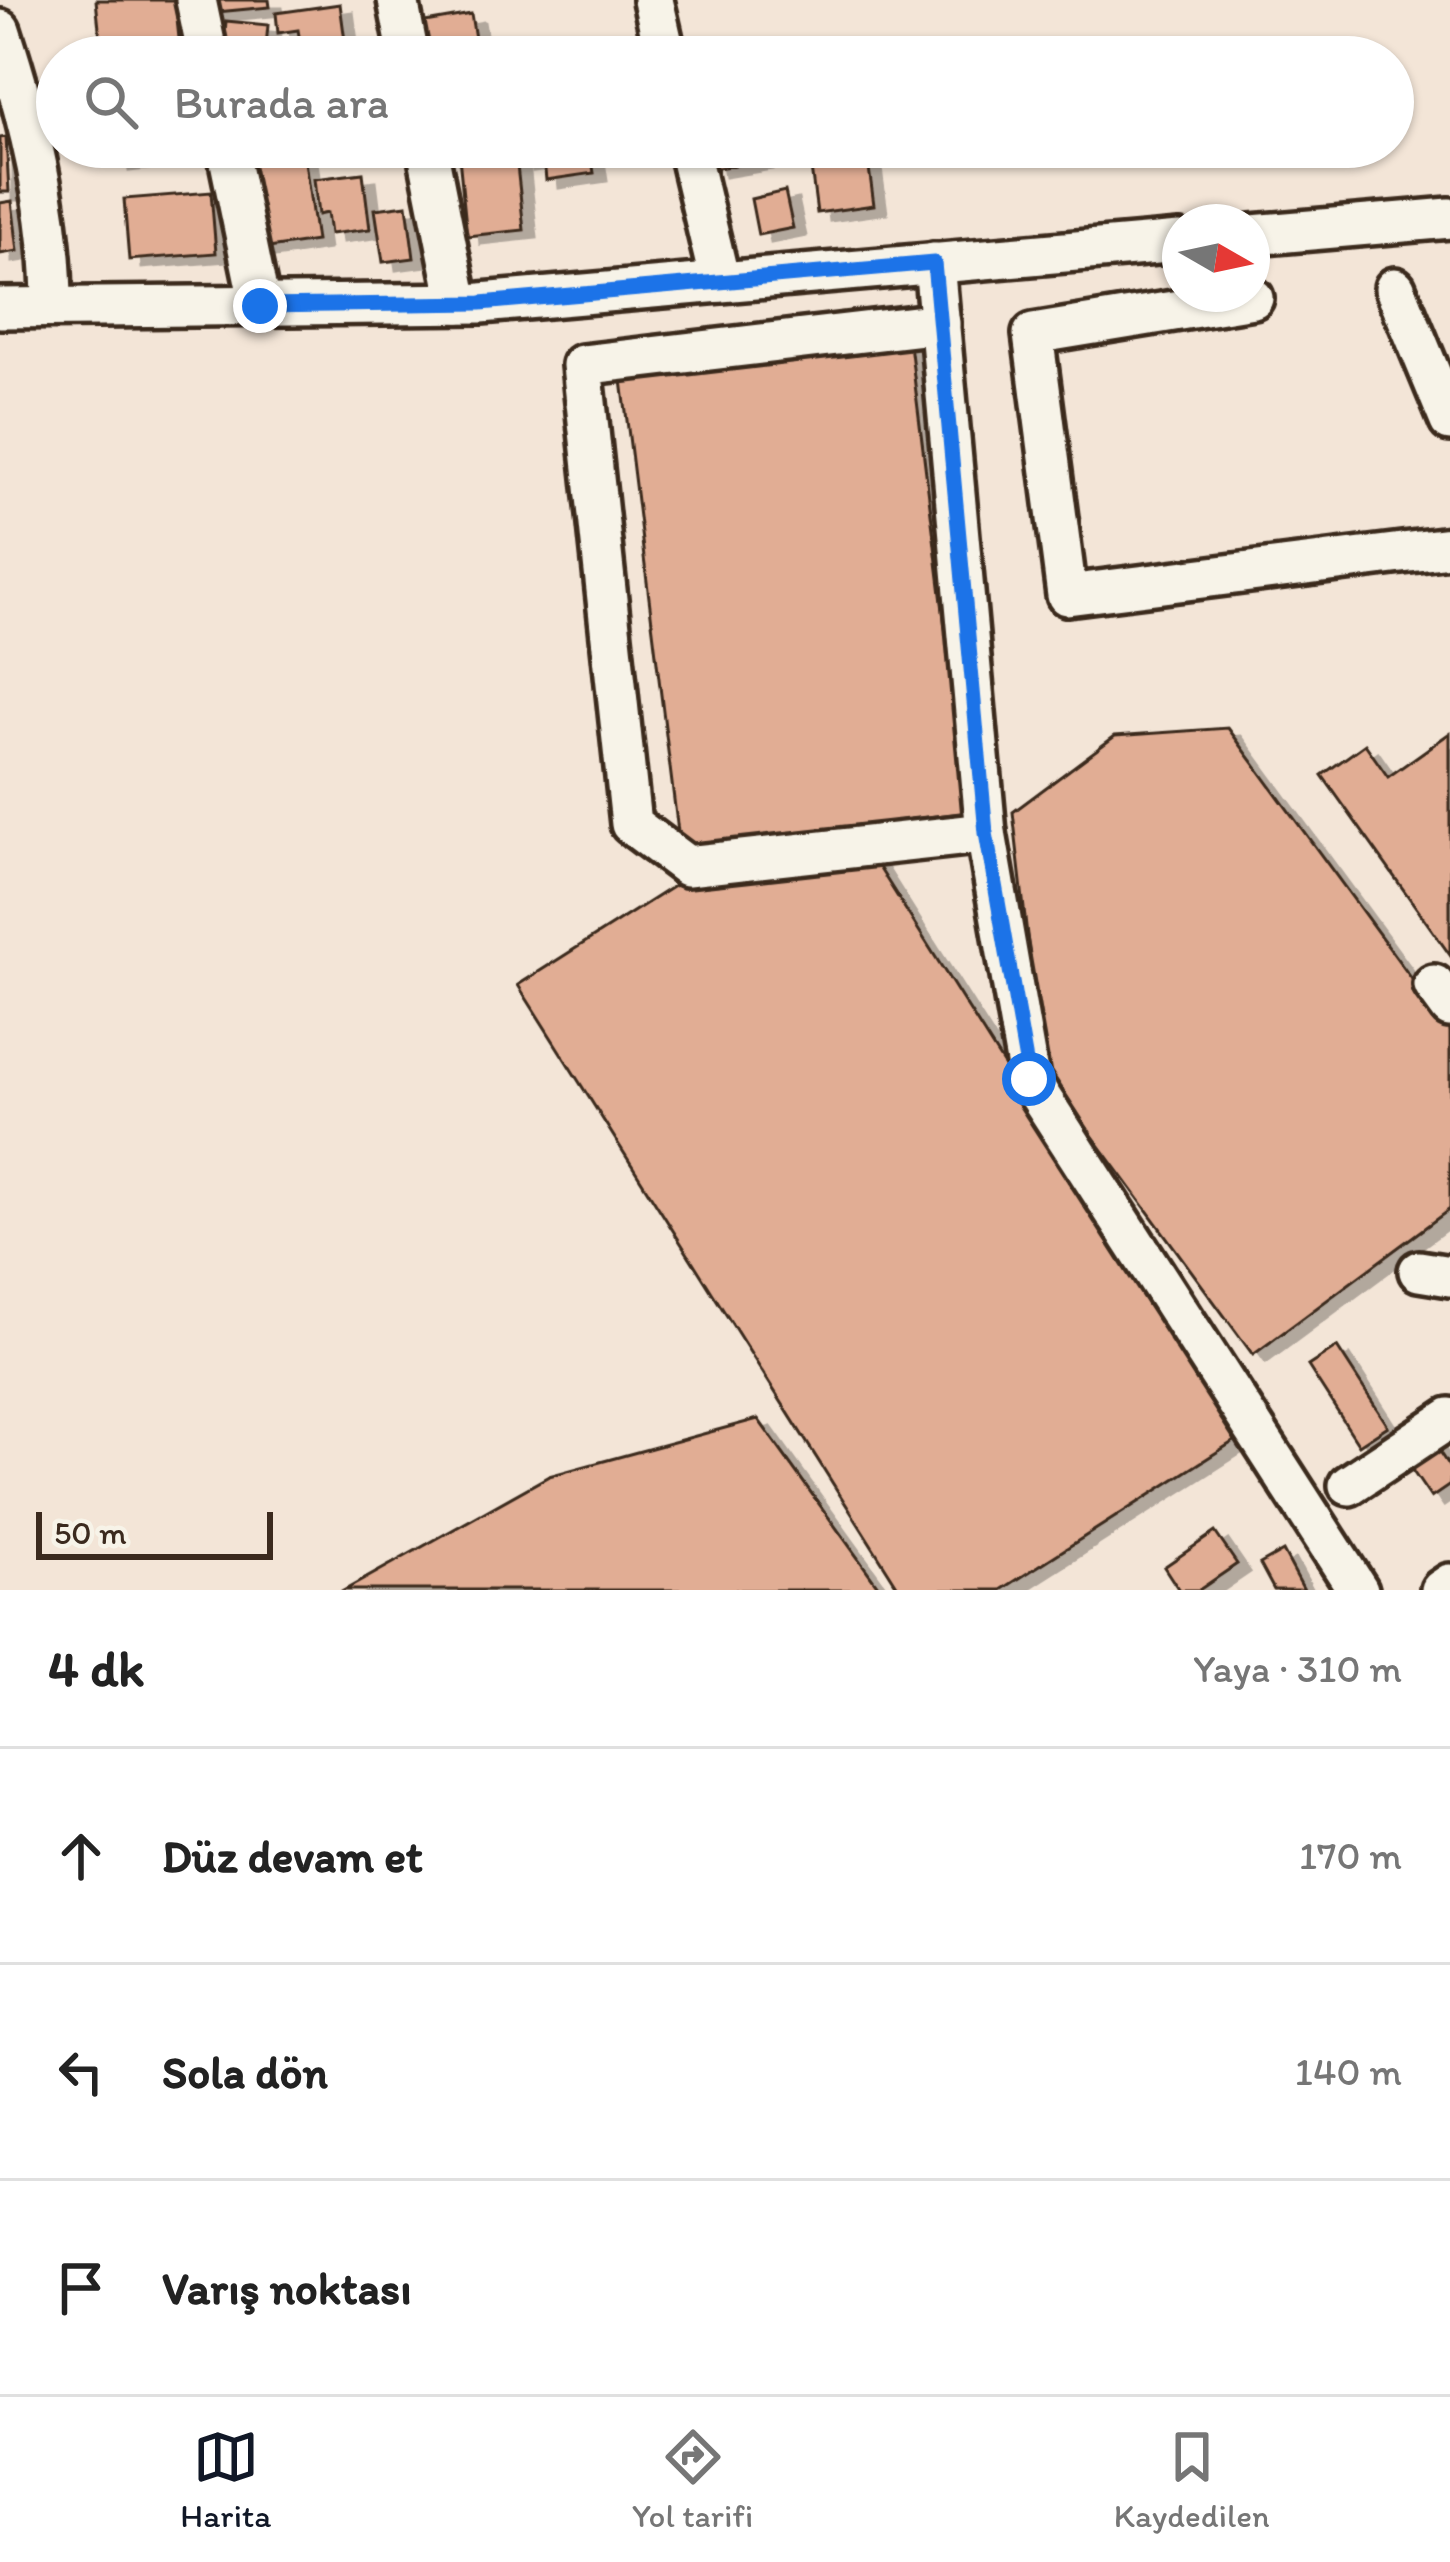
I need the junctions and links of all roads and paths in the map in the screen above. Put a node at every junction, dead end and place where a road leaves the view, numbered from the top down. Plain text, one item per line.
1 (196, 0) edge
2 (398, 0) edge
3 (652, 0) edge
4 (0, 30) edge
5 (204, 36) edge
6 (405, 36) edge
7 (661, 36) edge
8 (36, 164) edge
9 (37, 168) edge
10 (230, 168) edge
11 (431, 168) edge
12 (693, 168) edge
13 (1450, 218) edge
14 (1270, 233) edge
15 (1162, 244) edge
16 (934, 263) junction
17 (720, 282) junction
18 (1395, 288) dead end
19 (458, 303) junction
20 (52, 306) junction
21 (260, 306) junction
22 (0, 308) edge
23 (1167, 312) edge
24 (940, 323) junction
25 (1450, 421) edge
26 (1450, 547) edge
27 (986, 833) junction
28 (1450, 1418) edge
29 (1349, 1485) dead end
30 (1450, 1584) edge
31 (1358, 1590) edge
32 (1441, 1590) edge

1 - 5 street
2 - 6 street
3 - 7 street
4 - 8 street
9 - 20 street
10 - 21 street
11 - 19 street
12 - 17 street
13 - 14 street
15 - 16 street
16 - 17 street
16 - 24 street
17 - 19 street
18 - 25 street
19 - 21 street
20 - 21 street
20 - 22 street
23 - 26 street
24 - 27 street
24 - 27 street
27 - 31 street
28 - 29 street
30 - 32 street

